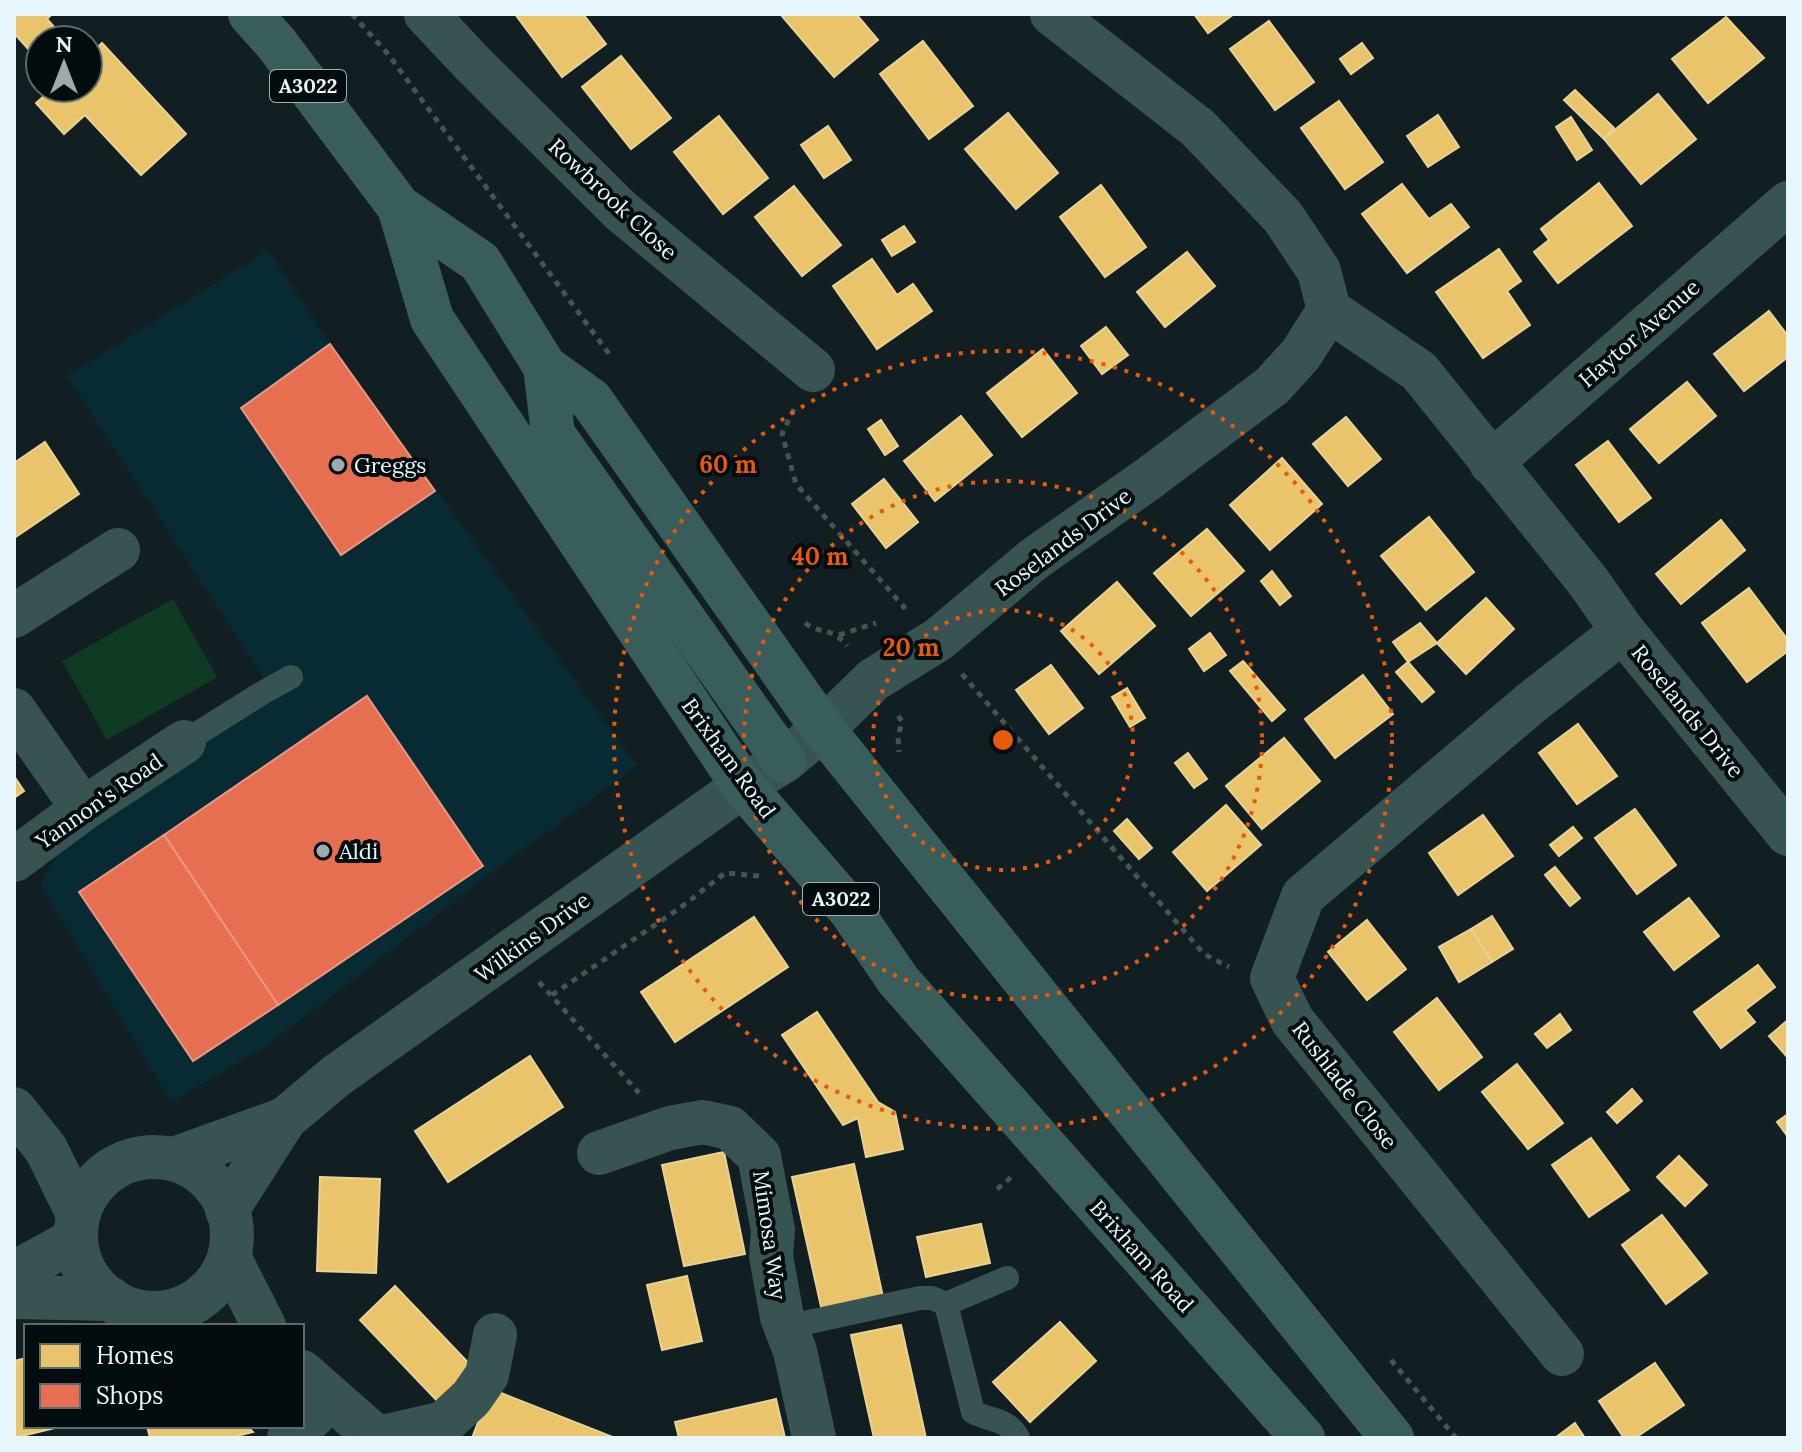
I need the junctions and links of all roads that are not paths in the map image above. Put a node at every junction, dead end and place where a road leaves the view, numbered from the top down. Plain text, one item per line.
1 (250, 14) edge
2 (426, 14) edge
3 (1052, 14) edge
4 (1788, 203) edge
5 (399, 207) junction
6 (1329, 310) junction
7 (545, 367) junction
8 (813, 370) road end
9 (1491, 463) junction
10 (118, 550) dead end
11 (14, 616) edge
12 (1623, 631) junction
13 (291, 677) dead end
14 (14, 710) edge
15 (823, 729) junction
16 (184, 742) joint
17 (784, 761) junction
18 (743, 786) junction
19 (83, 809) junction
20 (1788, 834) edge
21 (14, 860) edge
22 (14, 1109) edge
23 (285, 1119) junction
24 (46, 1149) junction
25 (599, 1153) dead end
26 (174, 1159) junction
27 (123, 1163) junction
28 (227, 1210) junction
29 (77, 1226) junction
30 (230, 1259) junction
31 (14, 1273) edge
32 (1007, 1278) dead end
33 (14, 1297) edge
34 (111, 1299) junction
35 (946, 1304) junction
36 (190, 1305) junction
37 (229, 1324) edge
38 (263, 1324) edge
39 (786, 1327) junction
40 (495, 1335) dead end
41 (1562, 1354) dead end
42 (316, 1385) edge
43 (304, 1409) edge
44 (378, 1438) edge
45 (814, 1438) edge
46 (1018, 1438) edge
47 (1303, 1438) edge
48 (1392, 1438) edge

1 - 5 main road, Brixham Road / A3022
2 - 8 street, Rowbrook Close
3 - 6 street
4 - 9 street, Haytor Avenue
5 - 7 main road
5 - 18 main road, Brixham Road / A3022
6 - 9 street, Roselands Drive
6 - 15 street, Roselands Drive
7 - 15 main road
7 - 17 main road
9 - 12 street, Roselands Drive
10 - 11 street
12 - 20 street, Roselands Drive
12 - 41 street, Rushlade Close
13 - 16 lane
14 - 19 street
15 - 17 street, Roselands Drive
15 - 48 main road
16 - 19 street, Yannon's Road
17 - 18 street, Wilkins Drive
18 - 23 street, Wilkins Drive
18 - 47 main road, Brixham Road / A3022
19 - 21 street, Yannon's Road
22 - 24 street
23 - 26 street, Wilkins Drive
23 - 28 street, Wilkins Drive
24 - 27 street
24 - 29 street
25 - 39 street, Mimosa Way
26 - 27 street, Wilkins Drive
26 - 28 street
27 - 29 street
28 - 30 street
29 - 31 street
29 - 34 street
30 - 36 street
30 - 38 street
32 - 35 lane
33 - 34 street
34 - 36 street
35 - 39 lane
35 - 46 lane
36 - 37 street
39 - 45 street, Mimosa Way
40 - 44 street
42 - 43 street
42 - 44 street

